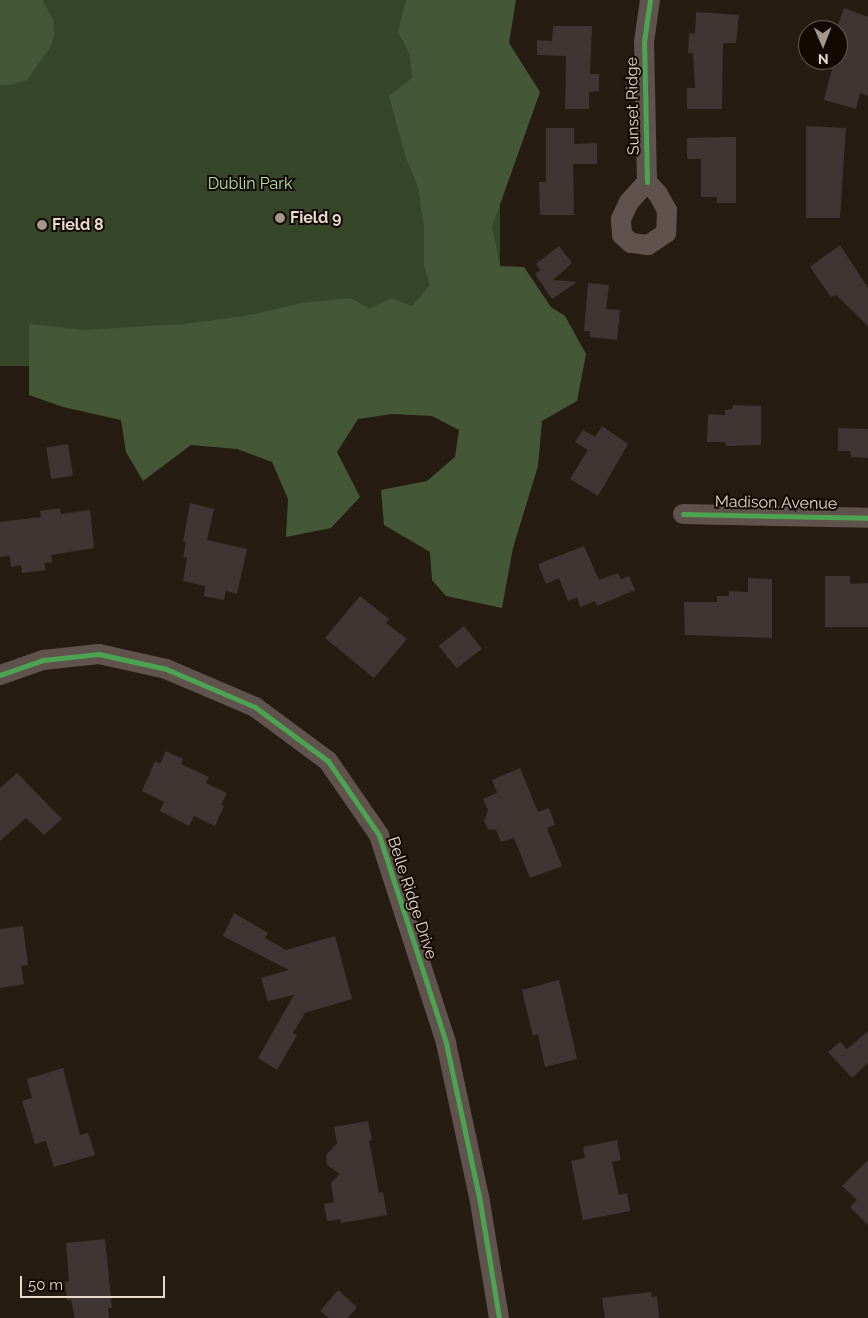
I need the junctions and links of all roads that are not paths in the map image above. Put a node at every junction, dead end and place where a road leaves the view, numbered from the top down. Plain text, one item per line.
1 (650, 0) edge
2 (647, 182) dead end
3 (683, 514) dead end
4 (868, 518) edge
5 (0, 675) edge
6 (499, 1318) edge

1 - 2 street, Sunset Ridge
3 - 4 street, Madison Avenue
5 - 6 street, Belle Ridge Drive

